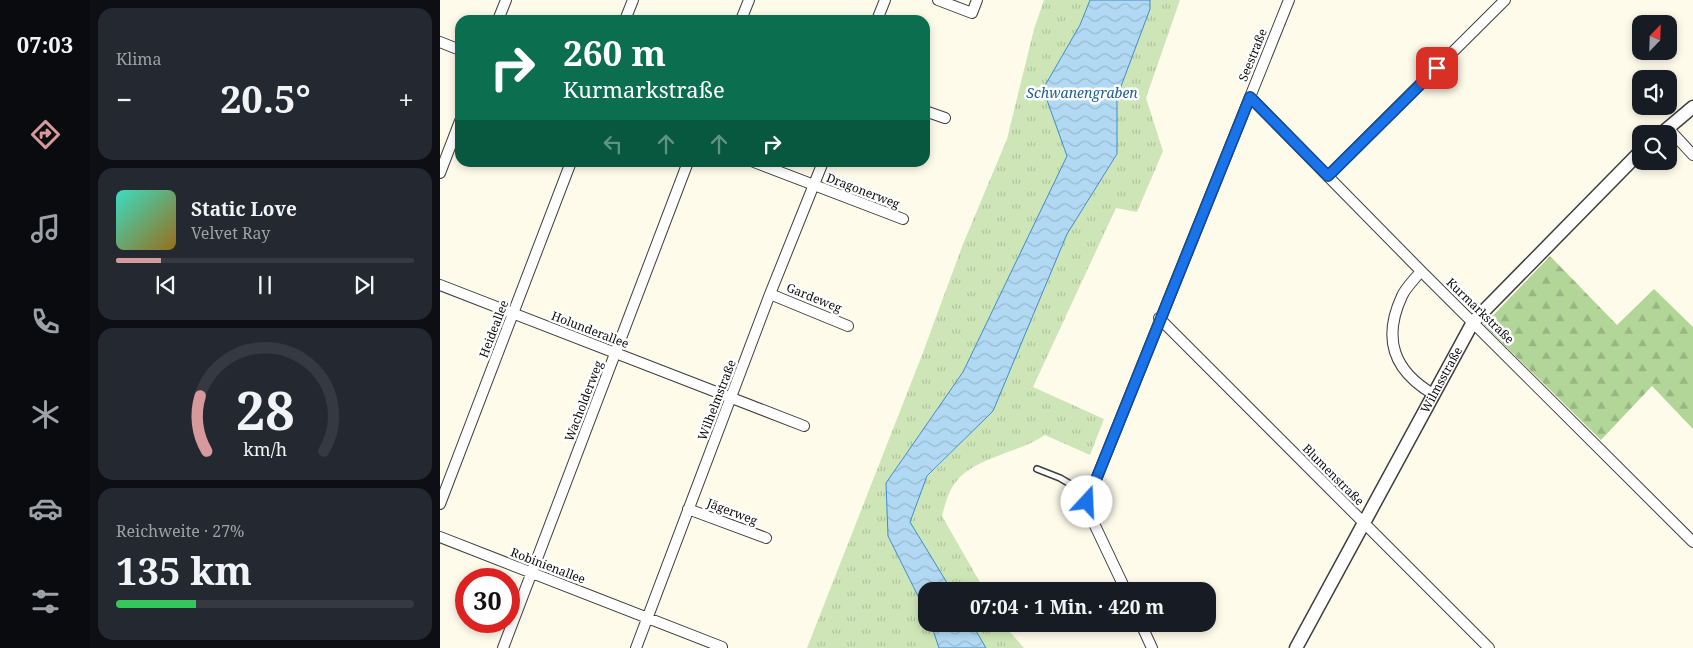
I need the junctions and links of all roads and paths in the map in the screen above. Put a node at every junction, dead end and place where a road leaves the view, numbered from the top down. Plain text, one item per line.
1 (506, 0) edge
2 (633, 0) edge
3 (749, 0) edge
4 (885, 0) edge
5 (938, 0) edge
6 (978, 0) edge
7 (1289, 0) edge
8 (1505, 0) edge
9 (500, 15) edge
10 (627, 15) edge
11 (743, 15) edge
12 (879, 15) edge
13 (440, 42) edge
14 (455, 48) edge
15 (1250, 97) junction
16 (1693, 107) edge
17 (930, 113) edge
18 (945, 118) dead end
19 (1671, 125) edge
20 (455, 134) edge
21 (1677, 141) edge
22 (1693, 154) edge
23 (1632, 160) edge
24 (569, 167) edge
25 (686, 167) edge
26 (766, 167) edge
27 (821, 167) edge
28 (440, 173) edge
29 (1328, 176) junction
30 (814, 186) junction
31 (903, 219) dead end
32 (1421, 271) junction
33 (440, 285) edge
34 (770, 294) junction
35 (513, 313) junction
36 (1159, 318) junction
37 (1473, 322) junction
38 (848, 326) dead end
39 (616, 353) junction
40 (1433, 394) junction
41 (731, 398) junction
42 (804, 426) dead end
43 (1038, 469) dead end
44 (1089, 495) junction
45 (440, 504) edge
46 (688, 509) junction
47 (1364, 523) junction
48 (440, 537) edge
49 (766, 538) dead end
50 (1693, 542) edge
51 (533, 573) junction
52 (1122, 582) edge
53 (647, 618) junction
54 (1145, 632) edge
55 (722, 647) edge
56 (503, 648) edge
57 (636, 648) edge
58 (1152, 648) edge
59 (1296, 648) edge
60 (1489, 648) edge

1 - 9 street
2 - 10 street
3 - 11 street
4 - 12 street
5 - 6 street
7 - 15 street, Seestraße
8 - 29 street
13 - 14 street
15 - 29 street, Kurmarkstraße
15 - 36 street, Seestraße
16 - 19 street
17 - 18 street
20 - 28 street
21 - 22 street
23 - 37 street, Wilmsstraße
24 - 35 street, Heideallee
25 - 39 street, Wacholderweg
26 - 30 street, Dragonerweg
27 - 30 street, Wilhelmstraße
29 - 32 street, Kurmarkstraße
30 - 31 street, Dragonerweg
30 - 34 street, Wilhelmstraße
32 - 37 street, Kurmarkstraße
32 - 40 street
33 - 35 street, Holunderallee
34 - 38 street, Gardeweg
34 - 41 street, Wilhelmstraße
35 - 39 street, Holunderallee
35 - 45 street, Heideallee
36 - 44 street, Seestraße
36 - 47 street, Blumenstraße
37 - 40 street, Wilmsstraße
37 - 50 street, Kurmarkstraße
39 - 41 street, Holunderallee
39 - 51 street, Wacholderweg
40 - 47 street, Wilmsstraße
41 - 42 street, Holunderallee
41 - 46 street, Wilhelmstraße
43 - 44 lane
44 - 52 street, Seestraße
46 - 49 street, Jägerweg
46 - 53 street, Wilhelmstraße
47 - 59 street, Wilmsstraße
47 - 60 street, Blumenstraße
48 - 51 street, Robinienallee
51 - 53 street, Robinienallee
51 - 56 street, Wacholderweg
53 - 55 street, Robinienallee
53 - 57 street, Wilhelmstraße
54 - 58 street

